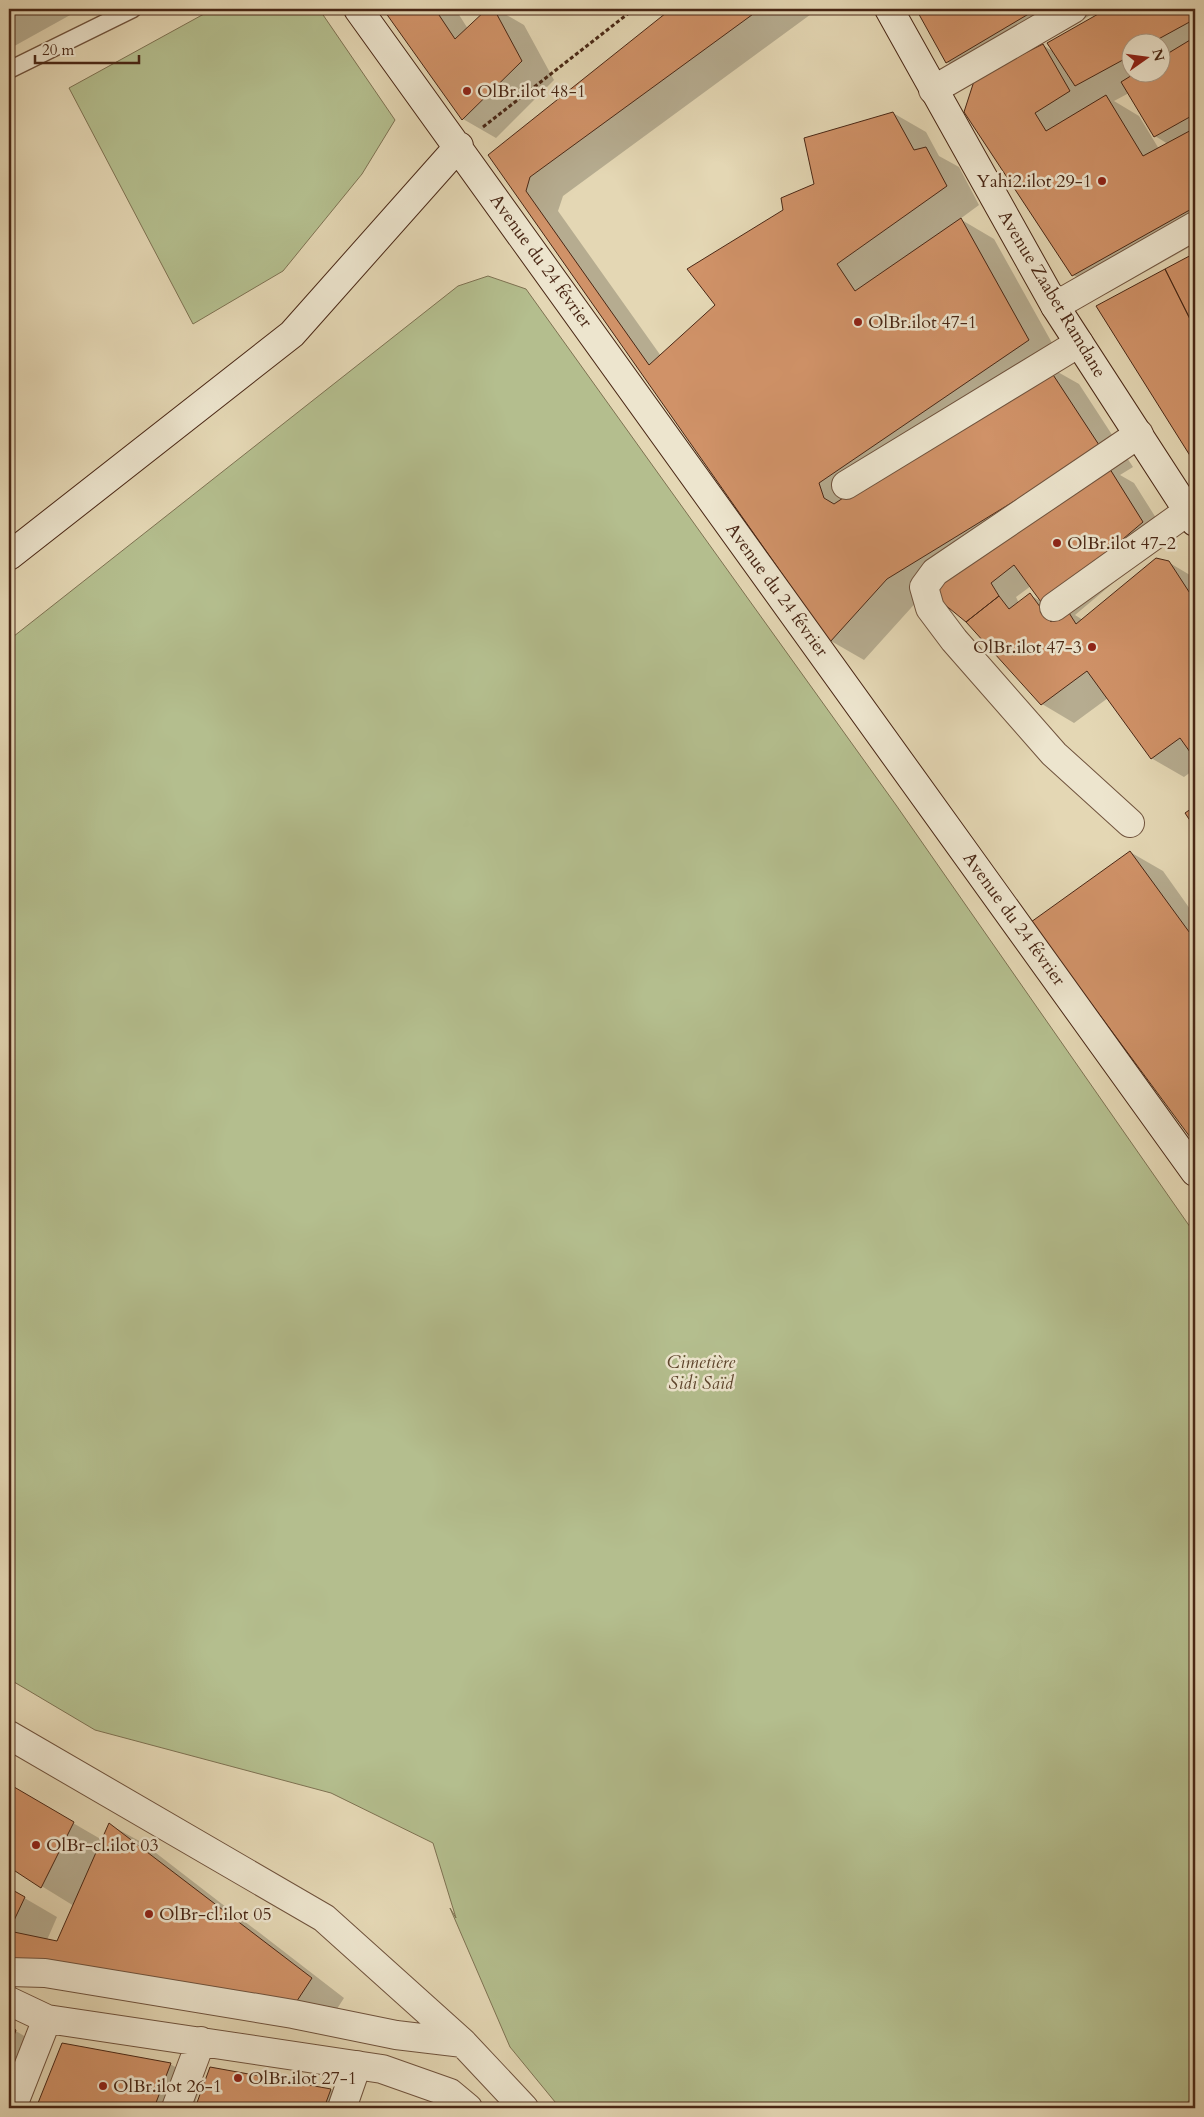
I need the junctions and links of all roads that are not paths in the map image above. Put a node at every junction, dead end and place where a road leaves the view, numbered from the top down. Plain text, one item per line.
1 (133, 9) edge
2 (358, 9) edge
3 (889, 9) edge
4 (1073, 9) edge
5 (9, 70) edge
6 (933, 90) junction
7 (459, 146) junction
8 (1195, 226) edge
9 (1055, 306) junction
10 (1079, 343) junction
11 (1139, 434) junction
12 (846, 484) dead end
13 (1193, 513) edge
14 (9, 556) edge
15 (1054, 607) dead end
16 (1130, 823) dead end
17 (1195, 1172) edge
18 (9, 1735) edge
19 (9, 1972) edge
20 (9, 2001) edge
21 (47, 2018) junction
22 (200, 2041) junction
23 (463, 2043) junction
24 (356, 2064) junction
25 (12, 2108) edge
26 (176, 2108) edge
27 (342, 2108) edge
28 (468, 2108) edge
29 (524, 2108) edge

1 - 5 lane
2 - 7 street, Avenue du 24 février
3 - 6 street, Avenue Zaabet Ramdane
4 - 6 street
6 - 9 street, Avenue Zaabet Ramdane
7 - 14 street
7 - 17 street, Avenue du 24 février
8 - 9 street
9 - 10 street, Avenue Zaabet Ramdane
10 - 11 street, Avenue Zaabet Ramdane
10 - 12 street
11 - 13 street, Avenue Zaabet Ramdane
11 - 16 street
13 - 15 street
18 - 23 street
19 - 23 street
20 - 21 street
21 - 22 street
21 - 25 street
22 - 24 street
22 - 26 street
23 - 29 street
24 - 27 street
24 - 28 street

